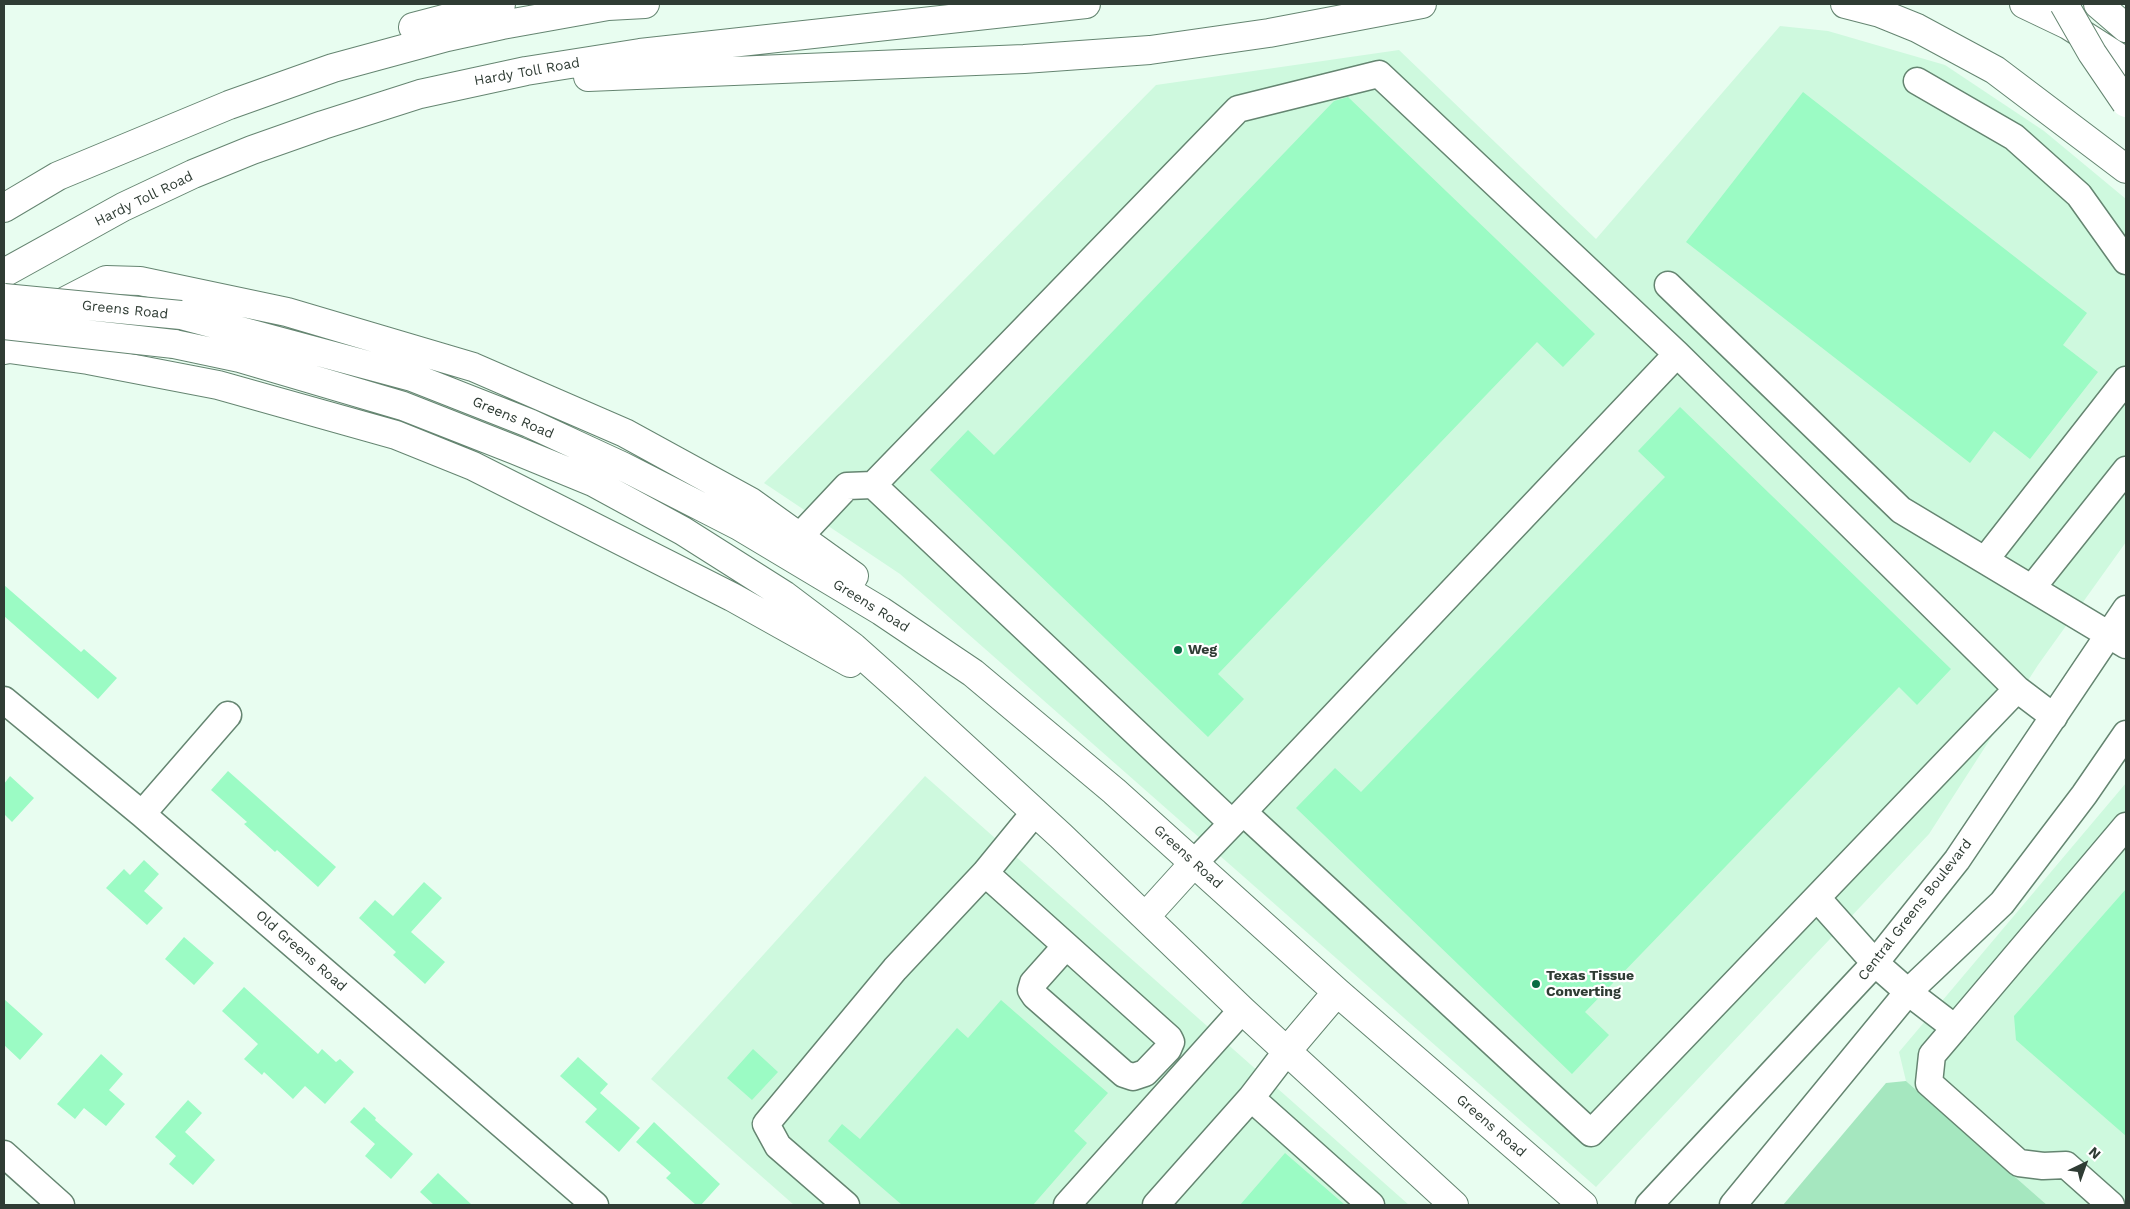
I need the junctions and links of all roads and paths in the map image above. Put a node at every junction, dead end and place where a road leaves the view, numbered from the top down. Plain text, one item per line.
1 (501, 4) edge
2 (645, 4) edge
3 (1086, 4) edge
4 (1443, 4) edge
5 (1845, 4) edge
6 (2024, 4) edge
7 (2064, 4) edge
8 (2098, 4) edge
9 (1412, 6) edge
10 (2123, 25) edge
11 (2126, 62) edge
12 (1917, 81) dead end
13 (466, 83) junction
14 (281, 86) junction
15 (2126, 103) edge
16 (2126, 169) edge
17 (4, 208) edge
18 (2126, 262) edge
19 (4, 273) edge
20 (140, 281) junction
21 (1668, 285) dead end
22 (4, 298) edge
23 (4, 325) edge
24 (4, 333) edge
25 (4, 350) edge
26 (1677, 354) junction
27 (126, 367) junction
28 (2126, 380) edge
29 (2126, 470) edge
30 (873, 484) junction
31 (799, 537) junction
32 (1985, 560) junction
33 (2032, 588) junction
34 (2126, 609) edge
35 (2118, 640) edge
36 (973, 673) junction
37 (2017, 689) junction
38 (908, 696) junction
39 (4, 700) edge
40 (228, 715) dead end
41 (2054, 717) junction
42 (2126, 734) edge
43 (1035, 812) junction
44 (142, 814) junction
45 (1238, 817) junction
46 (2126, 826) edge
47 (1194, 863) junction
48 (985, 873) junction
49 (1817, 898) junction
50 (1146, 916) junction
51 (1066, 946) junction
52 (1876, 963) junction
53 (1337, 992) junction
54 (1908, 992) junction
55 (1242, 1010) junction
56 (1955, 1028) junction
57 (1288, 1051) junction
58 (1251, 1098) junction
59 (4, 1154) edge
60 (61, 1205) edge
61 (595, 1205) edge
62 (846, 1205) edge
63 (1067, 1205) edge
64 (1156, 1205) edge
65 (1371, 1205) edge
66 (1454, 1205) edge
67 (1583, 1205) edge
68 (1649, 1205) edge
69 (1732, 1205) edge
70 (2111, 1205) edge

1 - 14 main road
2 - 14 main road
3 - 13 main road, Hardy Toll Road
4 - 9 main road
5 - 16 main road
6 - 11 main road
7 - 15 main road, bridge
8 - 10 main road
9 - 13 main road
12 - 18 street
13 - 19 main road, Hardy Toll Road
14 - 17 main road
20 - 24 main road
20 - 27 main road
20 - 31 main road
21 - 32 street
22 - 36 main road, Greens Road, bridge
23 - 38 main road, Greens Road, bridge
25 - 27 main road
26 - 30 street
26 - 37 street
26 - 45 street
27 - 38 main road
28 - 32 street
29 - 33 street
30 - 31 street
30 - 45 street
31 - 36 main road
32 - 33 street
33 - 35 street
34 - 35 street, Central Greens Boulevard
35 - 41 street, Central Greens Boulevard
36 - 47 main road, Greens Road
37 - 41 street
37 - 49 street
38 - 43 main road, Greens Road
39 - 44 street, Old Greens Road
40 - 44 street
41 - 52 street, Central Greens Boulevard
42 - 54 street
43 - 48 street
43 - 50 main road, Greens Road
44 - 61 street, Old Greens Road
45 - 47 street
45 - 49 street
46 - 56 street
47 - 50 main road
47 - 53 main road, Greens Road
48 - 51 street
48 - 62 street
49 - 52 street
50 - 55 main road, Greens Road
51 - 51 street
52 - 54 street
52 - 68 street, Central Greens Boulevard
53 - 57 main road
53 - 67 main road, Greens Road
54 - 56 street
54 - 69 street
55 - 57 main road, Greens Road
55 - 63 street
56 - 70 street
57 - 58 street
57 - 66 main road, Greens Road
58 - 64 street
58 - 65 street
59 - 60 street

